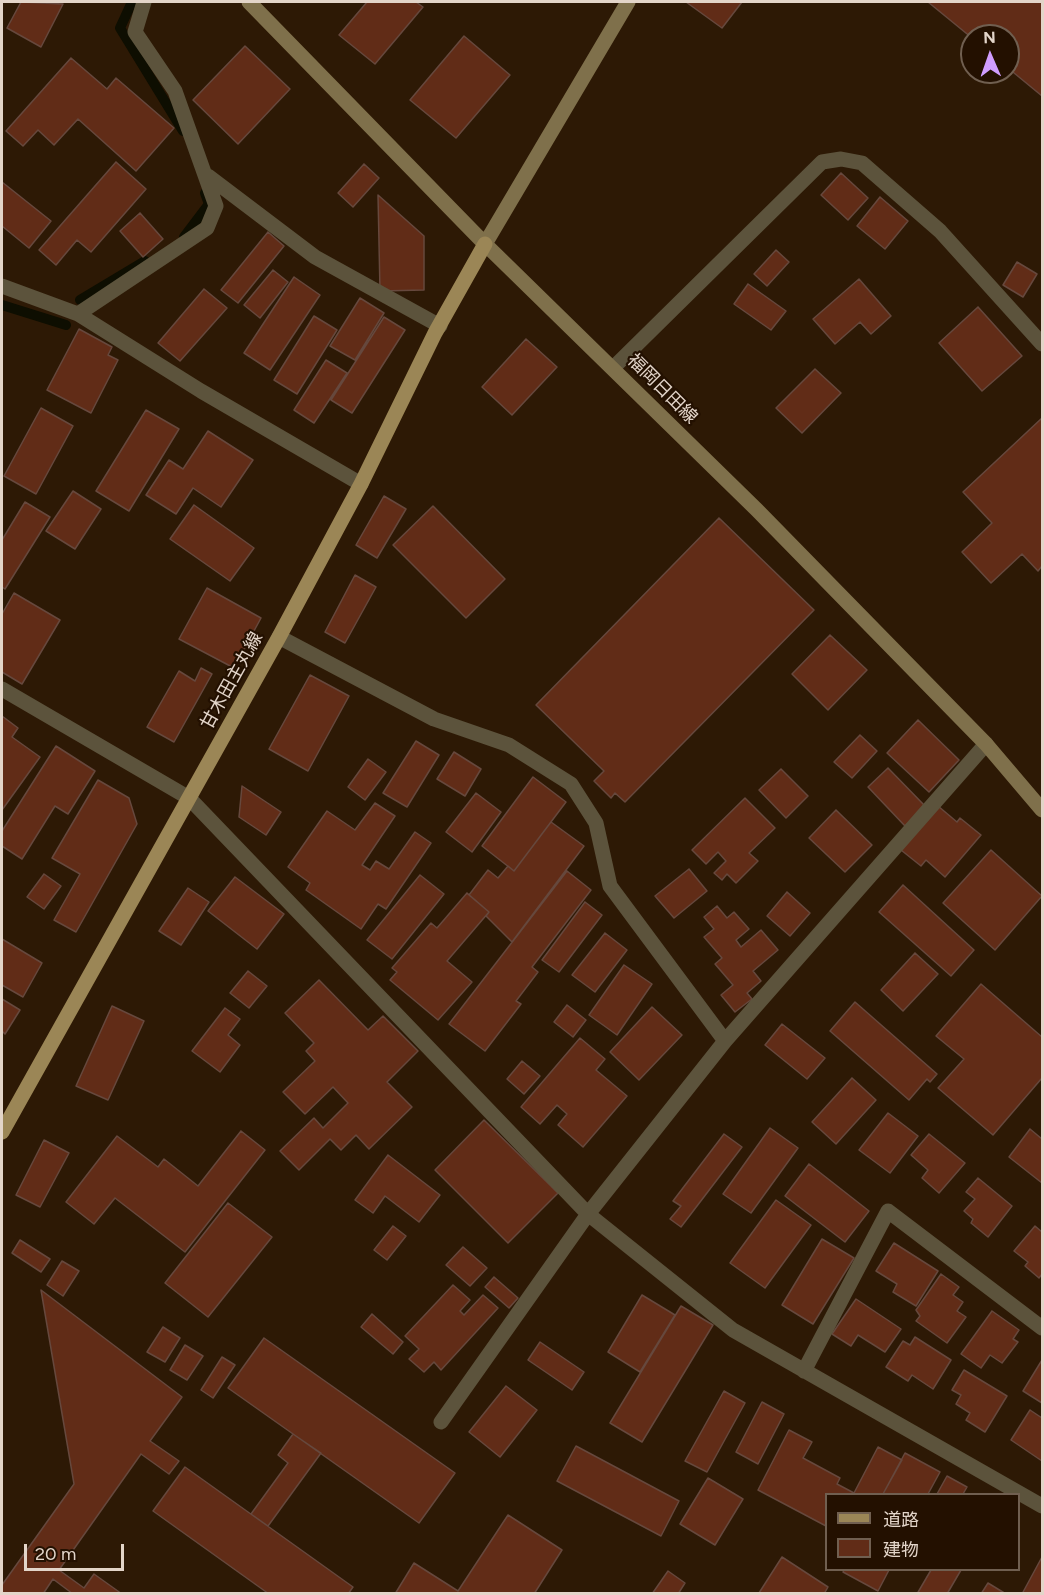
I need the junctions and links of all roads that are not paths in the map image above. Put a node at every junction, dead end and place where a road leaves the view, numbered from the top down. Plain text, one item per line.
1 (144, 2) edge
2 (249, 2) edge
3 (628, 2) edge
4 (208, 176) junction
5 (485, 243) junction
6 (2, 286) edge
7 (78, 314) junction
8 (440, 326) junction
9 (1042, 344) edge
10 (613, 368) junction
11 (361, 484) junction
12 (279, 637) junction
13 (2, 689) edge
14 (986, 744) junction
15 (189, 798) junction
16 (1042, 810) edge
17 (725, 1041) junction
18 (2, 1132) edge
19 (588, 1214) junction
20 (1042, 1328) edge
21 (804, 1371) junction
22 (441, 1422) dead end
23 (1019, 1493) edge
24 (1020, 1494) edge
25 (1042, 1506) edge

1 - 4 street
2 - 5 main road, 福岡日田線
3 - 5 main road
4 - 7 street
4 - 8 street
5 - 8 main road, 甘木田主丸線
5 - 10 main road, 福岡日田線
6 - 7 street
7 - 11 street
8 - 11 main road, 甘木田主丸線
9 - 10 street
10 - 14 main road, 福岡日田線
11 - 12 main road, 甘木田主丸線
12 - 15 main road, 甘木田主丸線
12 - 17 street
13 - 15 street
14 - 16 main road, 福岡日田線
14 - 17 street
15 - 18 main road, 甘木田主丸線
15 - 19 street
17 - 19 street
19 - 21 street
19 - 22 street
20 - 21 street
21 - 23 street
24 - 25 street

